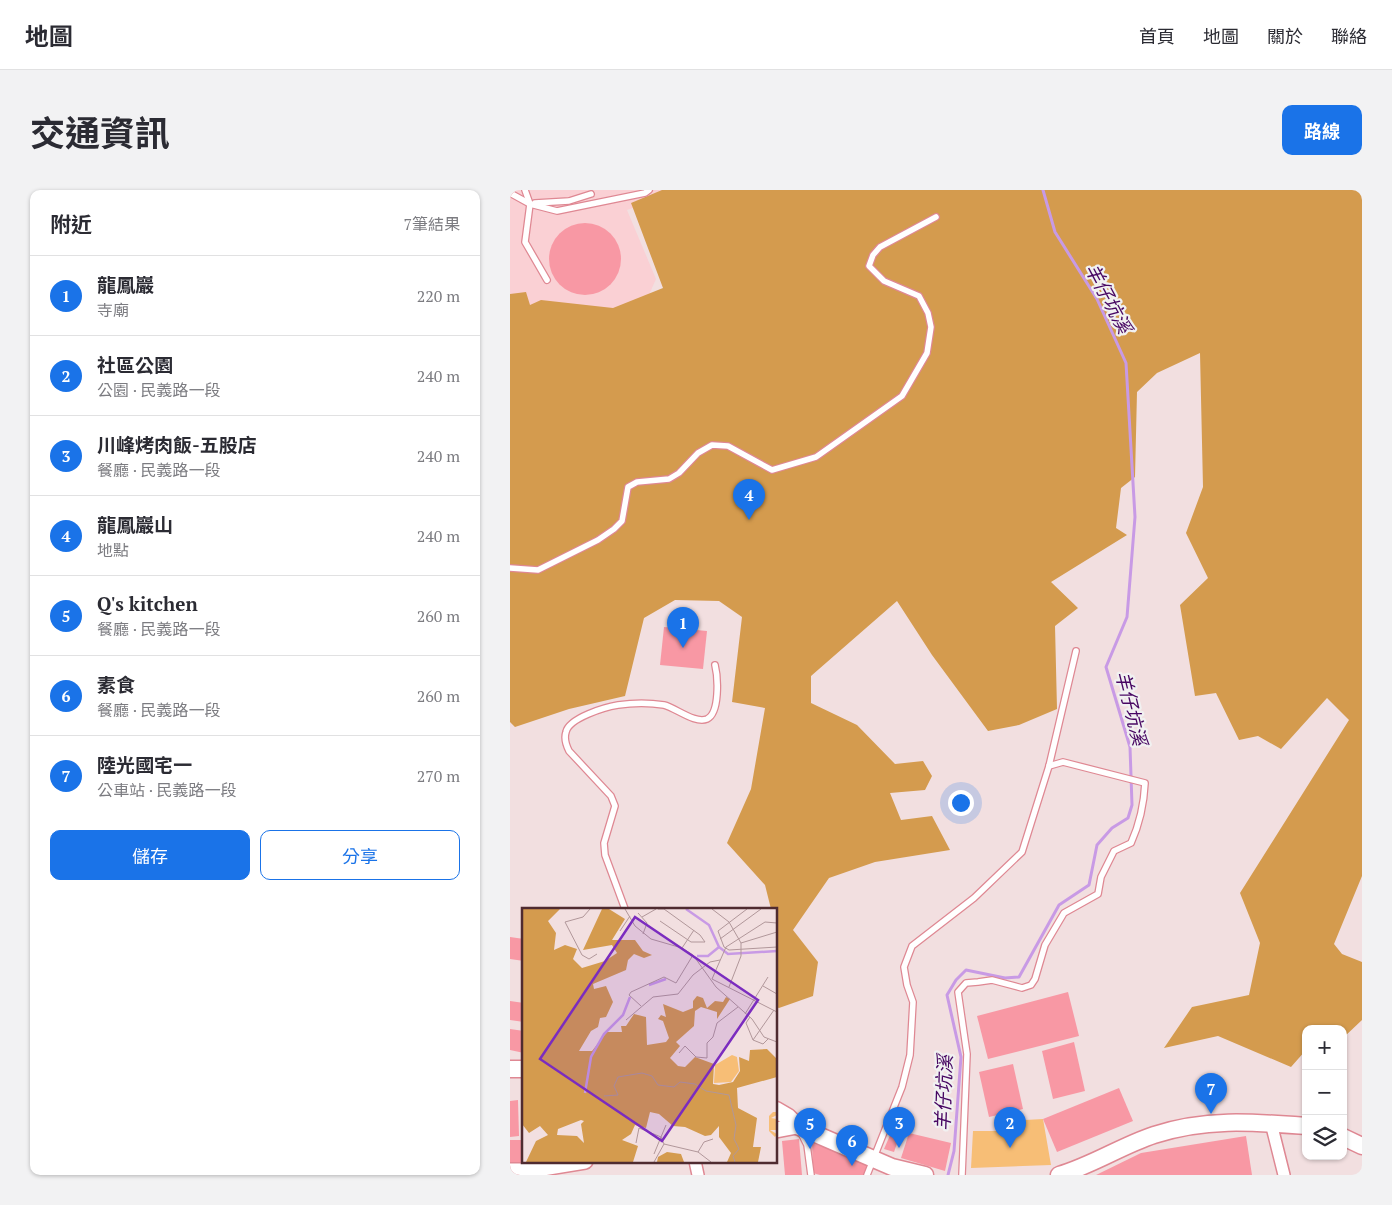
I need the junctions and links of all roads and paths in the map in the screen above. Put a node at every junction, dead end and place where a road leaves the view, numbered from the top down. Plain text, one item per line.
1 (524, 190) edge
2 (648, 190) edge
3 (510, 193) edge
4 (591, 194) dead end
5 (530, 204) junction
6 (936, 217) dead end
7 (546, 280) dead end
8 (510, 568) edge
9 (1076, 651) dead end
10 (715, 665) dead end
11 (1049, 766) junction
12 (625, 908) edge
13 (778, 1111) edge
14 (1271, 1123) junction
15 (797, 1126) junction
16 (1302, 1126) edge
17 (778, 1130) edge
18 (1347, 1139) edge
19 (1362, 1146) edge
20 (872, 1158) junction
21 (578, 1162) edge
22 (695, 1162) edge
23 (526, 1169) edge
24 (510, 1171) edge
25 (698, 1175) edge
26 (811, 1175) edge
27 (867, 1175) edge
28 (925, 1175) edge
29 (962, 1175) edge
30 (1059, 1175) edge
31 (1284, 1175) edge

1 - 5 lane
2 - 5 lane
3 - 5 lane
4 - 5 lane
5 - 7 lane
6 - 8 lane
9 - 11 lane
10 - 12 lane
11 - 20 lane
11 - 29 lane
13 - 15 main road
14 - 16 main road
14 - 30 main road
14 - 31 street
15 - 17 street
15 - 20 main road
15 - 26 lane
18 - 19 main road
20 - 27 lane
20 - 28 main road
21 - 23 street
22 - 25 street
23 - 24 street

